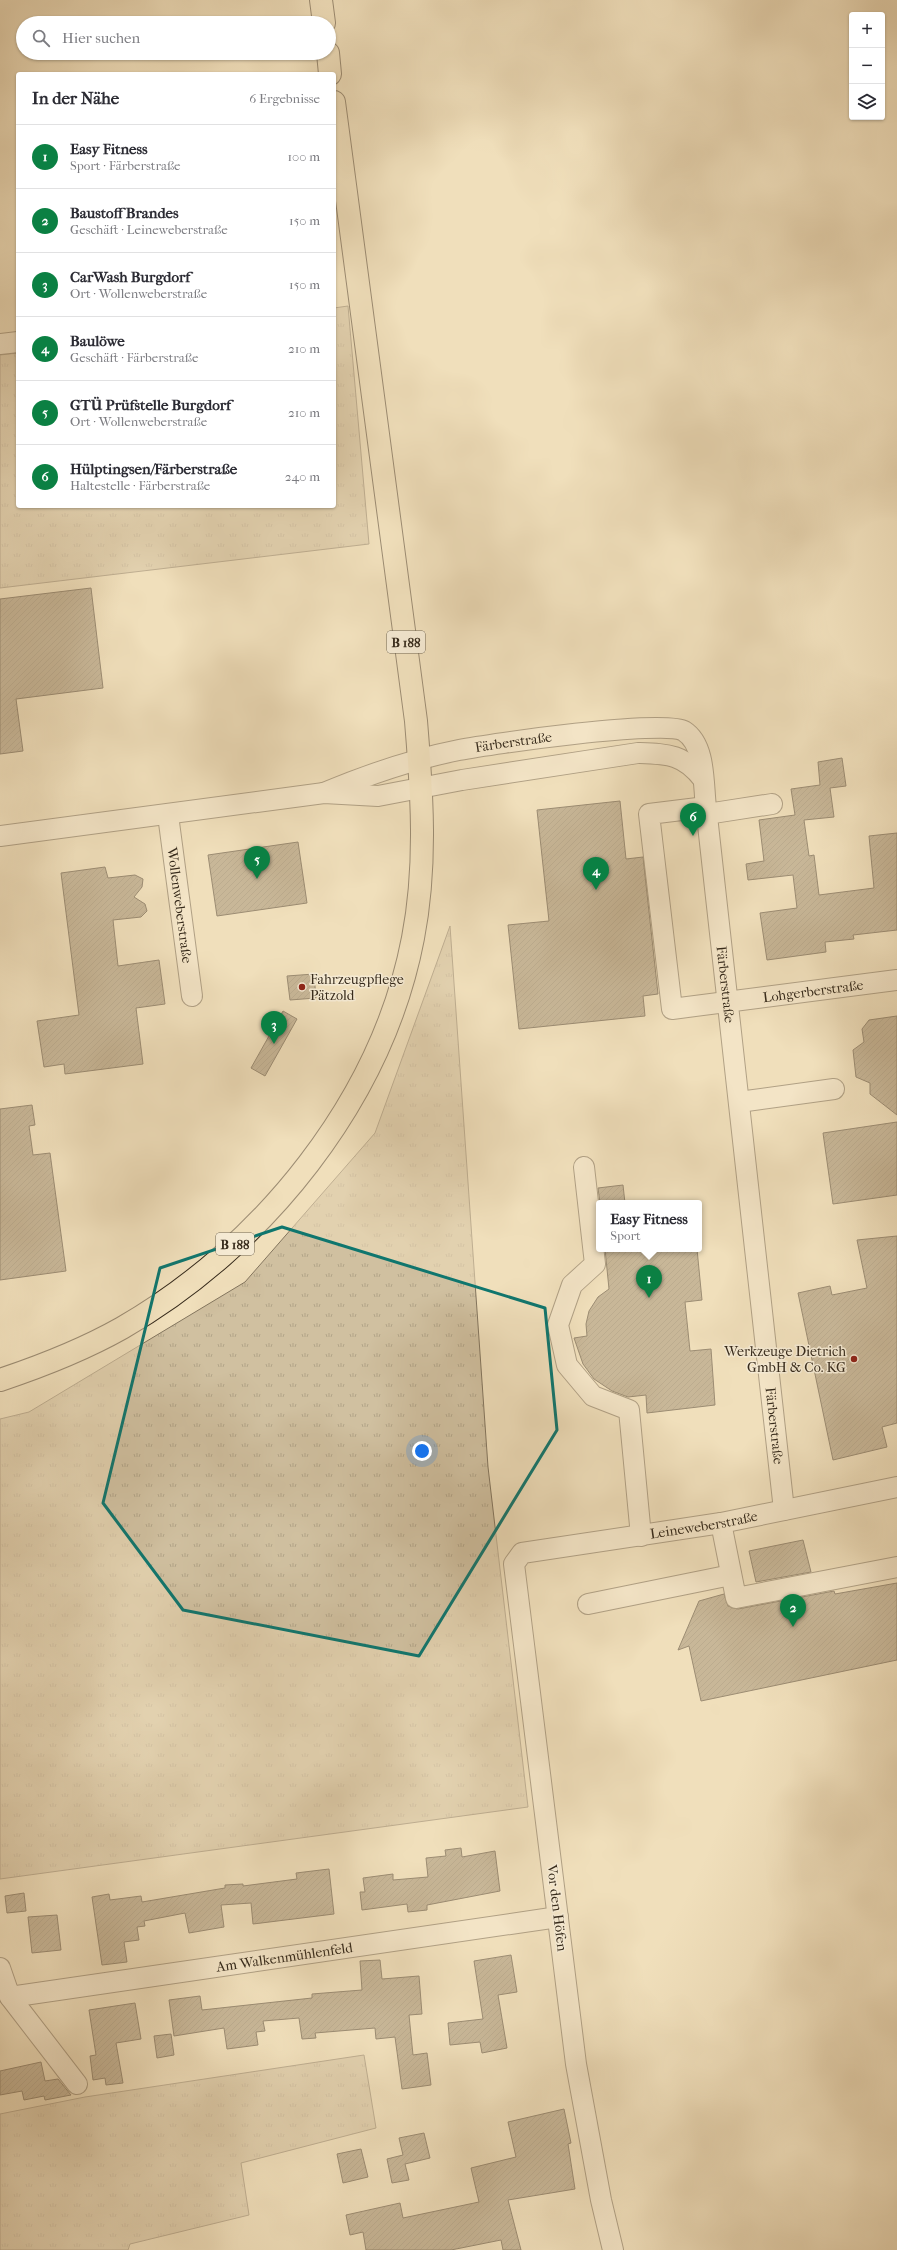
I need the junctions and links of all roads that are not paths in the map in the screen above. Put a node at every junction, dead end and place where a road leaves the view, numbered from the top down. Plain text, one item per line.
1 (321, 0) edge
2 (323, 16) edge
3 (329, 60) edge
4 (330, 72) edge
5 (336, 118) edge
6 (16, 342) edge
7 (0, 344) edge
8 (419, 760) junction
9 (703, 779) junction
10 (422, 788) junction
11 (324, 793) junction
12 (772, 804) dead end
13 (707, 810) junction
14 (168, 815) junction
15 (0, 836) edge
16 (897, 980) edge
17 (192, 996) dead end
18 (729, 1003) junction
19 (834, 1089) dead end
20 (739, 1102) junction
21 (584, 1168) dead end
22 (0, 1380) edge
23 (897, 1487) edge
24 (784, 1510) junction
25 (721, 1523) junction
26 (641, 1536) junction
27 (514, 1564) joint
28 (897, 1566) edge
29 (731, 1575) junction
30 (588, 1604) dead end
31 (558, 1917) junction
32 (0, 1968) edge
33 (10, 1997) junction
34 (77, 2084) dead end
35 (613, 2250) edge

1 - 2 main road
3 - 4 main road
5 - 8 main road, B 188
6 - 7 street
8 - 9 street, Färberstraße
8 - 10 main road, B 188
8 - 11 street
9 - 10 street
9 - 13 street, Färberstraße
10 - 11 street
10 - 22 main road, B 188
11 - 14 street
12 - 13 street
13 - 18 street, Färberstraße
13 - 18 street, Lohgerberstraße
14 - 15 street
14 - 17 street, Wollenweberstraße
16 - 18 street, Lohgerberstraße
18 - 20 street, Färberstraße
19 - 20 street
20 - 24 street, Färberstraße
21 - 26 street
23 - 24 street, Leineweberstraße
24 - 25 street, Leineweberstraße
25 - 26 street, Leineweberstraße
25 - 29 street
26 - 27 street, Leineweberstraße
27 - 31 street, Vor den Höfen
28 - 29 street
29 - 30 street
31 - 33 street, Am Walkenmühlenfeld
31 - 35 street, Vor den Höfen
32 - 33 street
33 - 34 street

